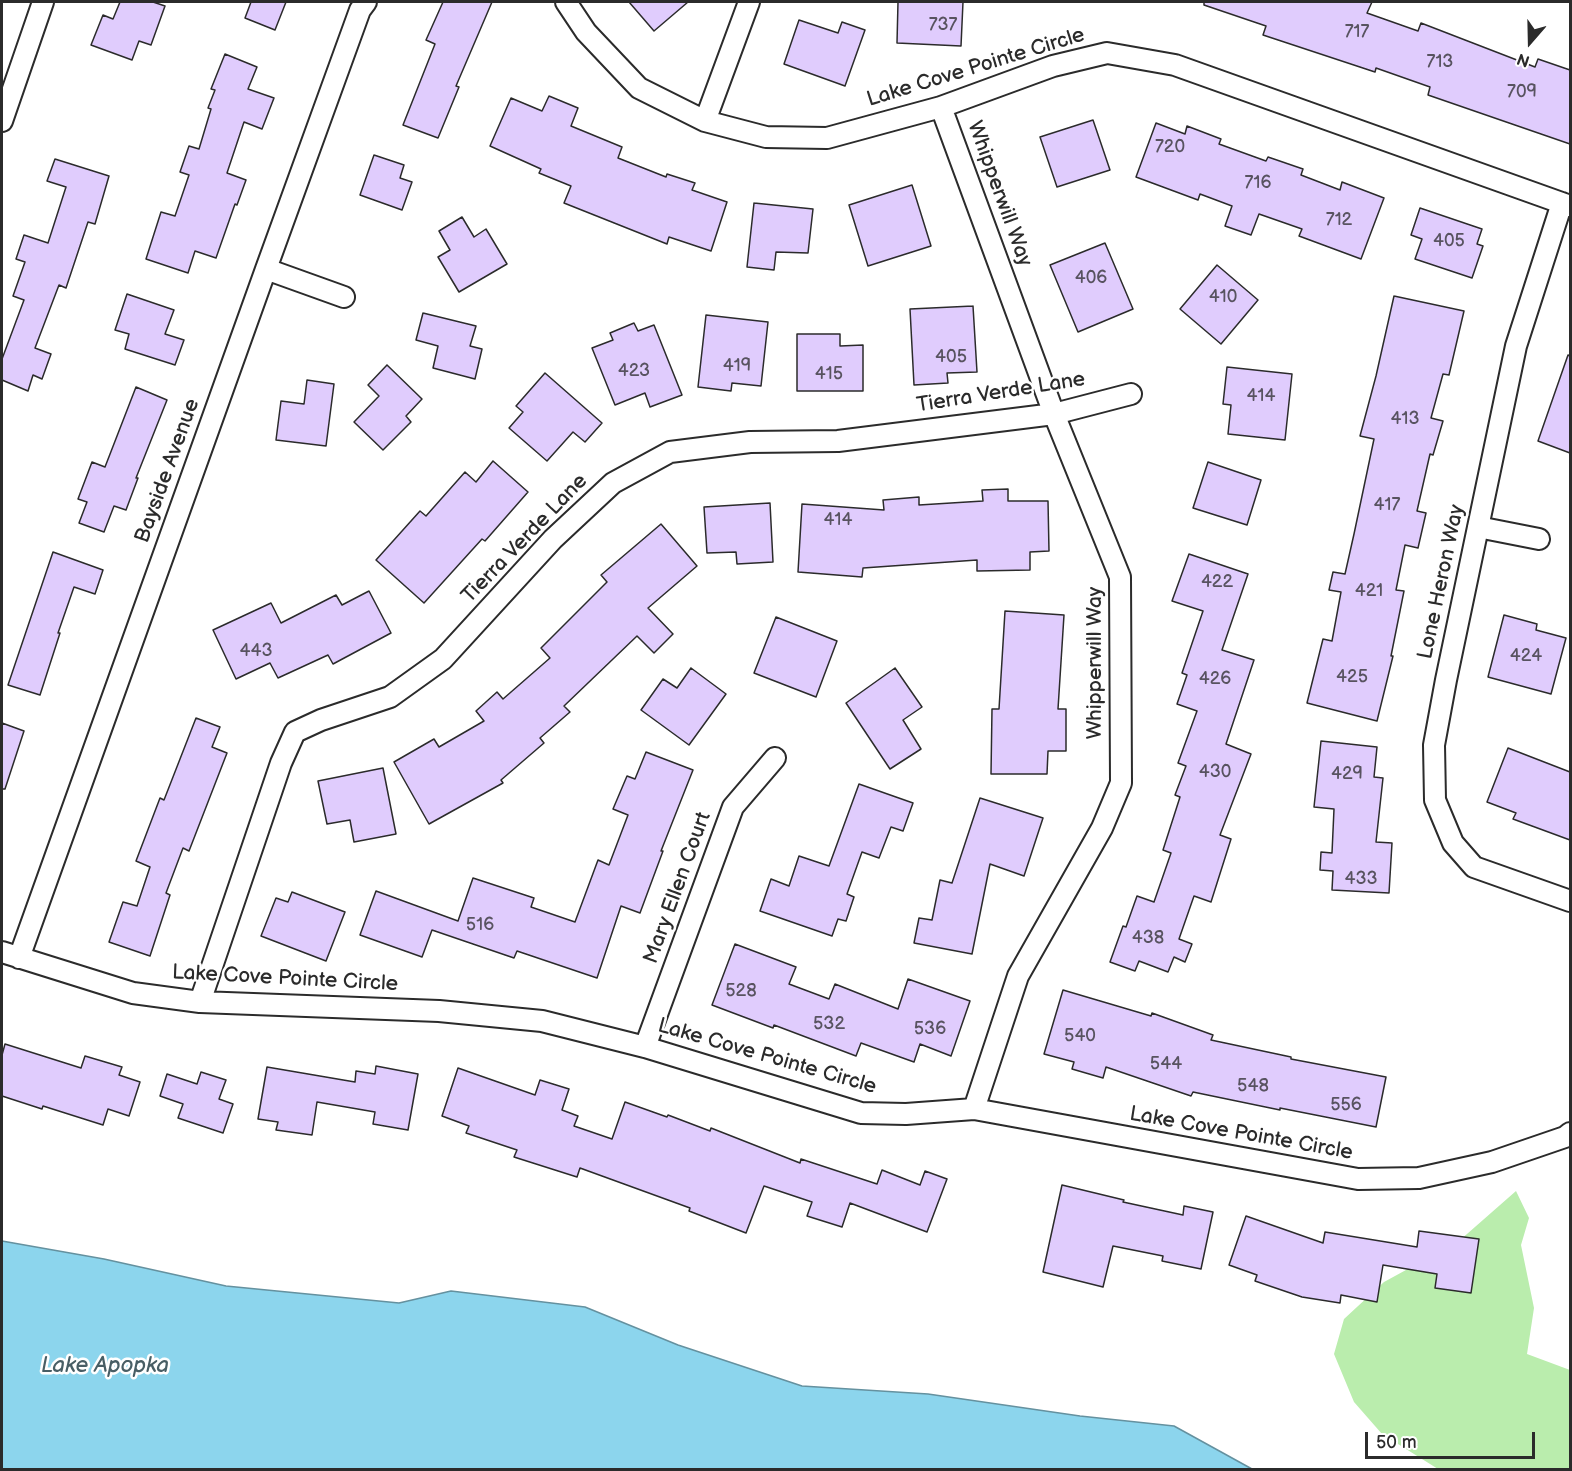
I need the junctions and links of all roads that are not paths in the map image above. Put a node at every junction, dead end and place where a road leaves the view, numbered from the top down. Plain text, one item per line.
1 (43, 2) edge
2 (366, 2) edge
3 (566, 2) edge
4 (749, 2) edge
5 (941, 107) junction
6 (2, 121) edge
7 (705, 121) junction
8 (1566, 205) edge
9 (266, 269) junction
10 (344, 297) dead end
11 (1131, 394) dead end
12 (1054, 414) junction
13 (1478, 527) junction
14 (1539, 539) dead end
15 (776, 758) dead end
16 (1570, 901) edge
17 (10, 955) edge
18 (200, 1002) junction
19 (645, 1047) junction
20 (974, 1109) junction
21 (1570, 1133) edge

1 - 6 street
2 - 9 street, Bayside Avenue
3 - 7 street, Lake Cove Pointe Circle
4 - 7 street
5 - 7 street, Lake Cove Pointe Circle
5 - 8 street, Lake Cove Pointe Circle
5 - 12 street, Whipperwill Way
8 - 13 street, Lone Heron Way
9 - 10 street
9 - 17 street, Bayside Avenue
11 - 12 street, Tierra Verde Lane
12 - 18 street, Tierra Verde Lane
12 - 20 street, Whipperwill Way
13 - 14 street
13 - 16 street, Lone Heron Way
15 - 19 street, Mary Ellen Court
17 - 18 street, Lake Cove Pointe Circle
18 - 19 street, Lake Cove Pointe Circle
19 - 20 street, Lake Cove Pointe Circle
20 - 21 street, Lake Cove Pointe Circle

